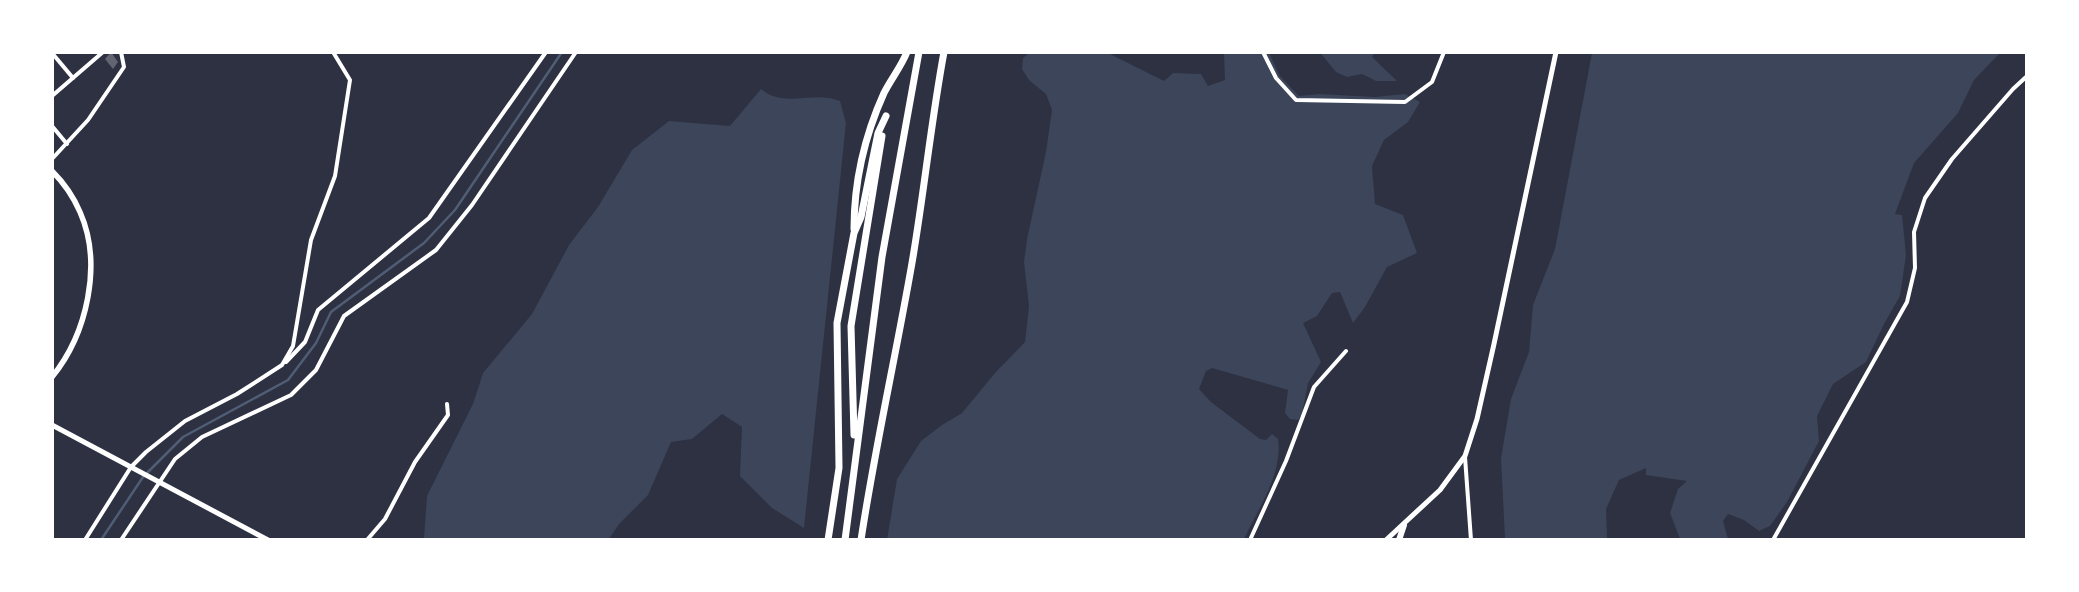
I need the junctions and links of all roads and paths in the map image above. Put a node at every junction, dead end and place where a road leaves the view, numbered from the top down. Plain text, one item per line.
1 (103, 52) edge
2 (121, 52) edge
3 (333, 52) edge
4 (546, 52) edge
5 (576, 52) edge
6 (907, 52) edge
7 (920, 52) edge
8 (944, 52) edge
9 (1263, 52) edge
10 (1444, 52) edge
11 (1556, 52) edge
12 (52, 53) edge
13 (73, 78) junction
14 (2026, 78) edge
15 (52, 96) edge
16 (52, 126) edge
17 (67, 144) junction
18 (52, 159) edge
19 (54, 174) edge
20 (854, 234) junction
21 (1346, 351) dead end
22 (282, 365) junction
23 (52, 377) edge
24 (447, 404) dead end
25 (52, 425) edge
26 (1465, 456) junction
27 (854, 463) junction
28 (133, 468) junction
29 (157, 480) junction
30 (1404, 525) junction
31 (85, 540) edge
32 (121, 540) edge
33 (268, 540) edge
34 (368, 540) edge
35 (828, 540) edge
36 (844, 540) edge
37 (861, 540) edge
38 (1250, 540) edge
39 (1386, 540) edge
40 (1399, 540) edge
41 (1471, 540) edge
42 (1772, 540) edge

1 - 13 street
2 - 17 street
3 - 22 street
4 - 22 street
5 - 29 street
6 - 20 highway
7 - 27 highway
8 - 37 highway
9 - 10 street
11 - 26 street
12 - 13 street
13 - 15 street
14 - 42 street
16 - 17 street
17 - 18 street
19 - 23 main road
20 - 27 highway
20 - 35 highway
21 - 38 street
22 - 28 street
24 - 34 street
25 - 28 street
26 - 30 street
26 - 41 street
27 - 36 highway
28 - 29 street
28 - 31 street
29 - 32 street
29 - 33 street
30 - 39 street
30 - 40 main road

